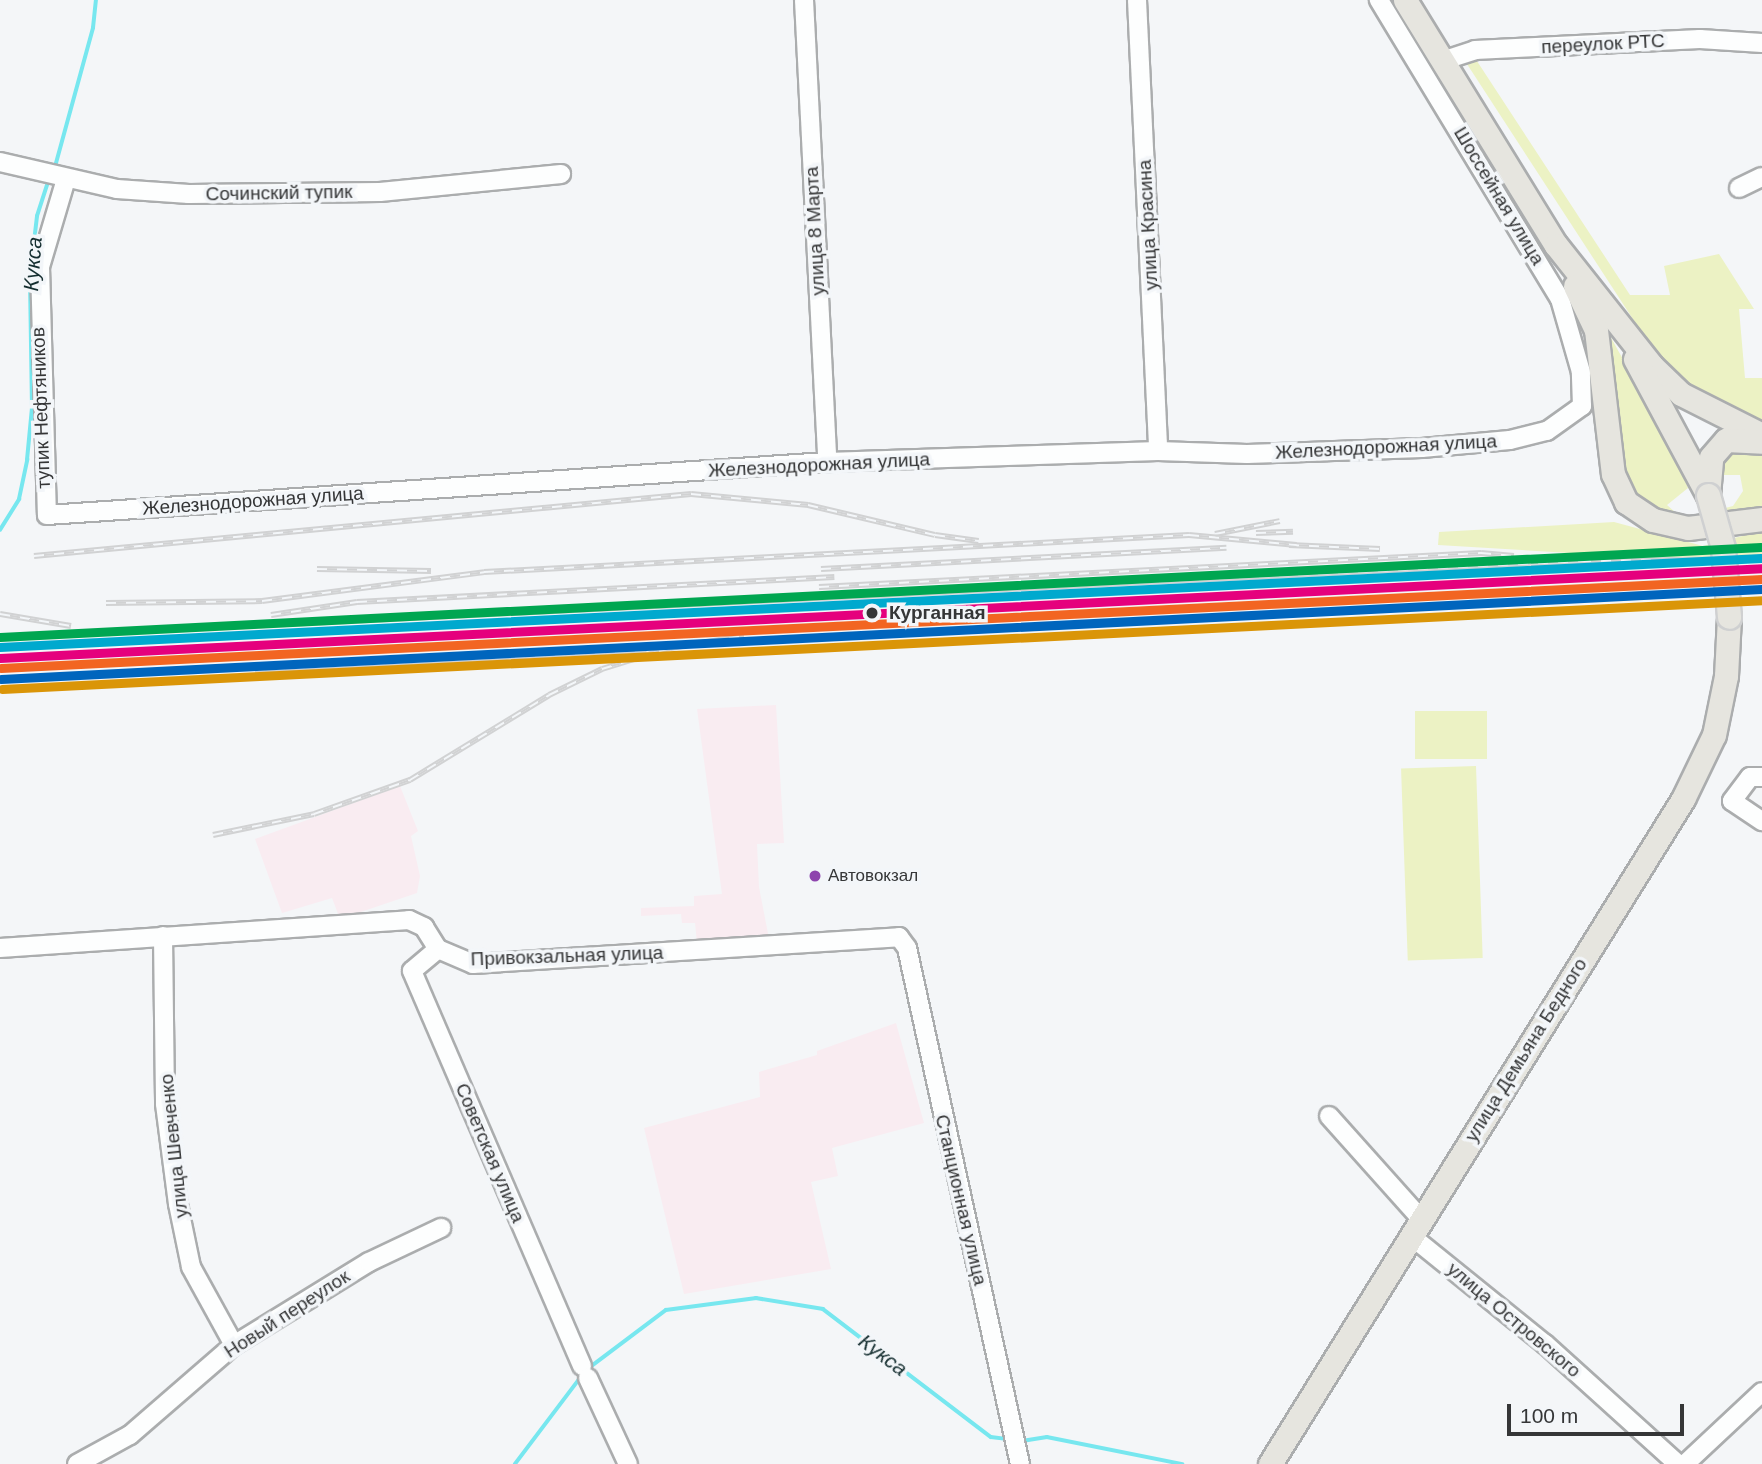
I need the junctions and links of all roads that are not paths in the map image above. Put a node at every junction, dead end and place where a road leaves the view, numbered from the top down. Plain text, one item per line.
1 (804, 0) edge
2 (1137, 0) edge
3 (1379, 0) edge
4 (1405, 0) edge
5 (1760, 47) edge
6 (1445, 60) junction
7 (0, 162) edge
8 (561, 174) dead end
9 (57, 177) junction
10 (1762, 177) edge
11 (1739, 188) dead end
12 (1556, 245) junction
13 (1609, 314) junction
14 (1582, 406) joint
15 (1762, 435) edge
16 (1762, 442) edge
17 (1158, 451) junction
18 (827, 463) junction
19 (1709, 495) junction
20 (47, 515) joint
21 (1762, 519) edge
22 (1762, 777) edge
23 (1762, 821) edge
24 (163, 936) junction
25 (899, 937) joint
26 (0, 948) edge
27 (439, 949) junction
28 (1329, 1116) dead end
29 (1416, 1227) junction
30 (440, 1228) dead end
31 (234, 1345) junction
32 (1762, 1392) edge
33 (77, 1464) edge
34 (628, 1464) edge
35 (1020, 1464) edge
36 (1270, 1464) edge
37 (1678, 1464) edge
38 (1685, 1464) edge

1 - 18 street, улица 8 Марта
2 - 17 street, улица Красина
3 - 14 street, Шоссейная улица
4 - 6 main road, Шоссейная улица
5 - 6 street, переулок РТС
6 - 12 main road, Шоссейная улица
7 - 9 street, Сочинский тупик
8 - 9 street, Сочинский тупик
9 - 20 street, тупик Нефтяников
10 - 11 street
12 - 13 main road, Шоссейная улица
12 - 21 main road
13 - 15 main road
13 - 19 main road
14 - 17 street, Железнодорожная улица
16 - 19 main road
17 - 18 street, Железнодорожная улица
18 - 20 street, Железнодорожная улица
19 - 29 main road, улица Демьяна Бедного, bridge
22 - 23 street
24 - 26 street, Привокзальная улица
24 - 27 street, Привокзальная улица
24 - 31 street, улица Шевченко
25 - 27 street, Привокзальная улица
25 - 35 street, Станционная улица
27 - 34 street, Советская улица
28 - 29 street, улица Островского
29 - 36 main road, улица Демьяна Бедного
29 - 37 street, улица Островского
30 - 31 street, Новый переулок
31 - 33 street, Новый переулок
32 - 38 street

